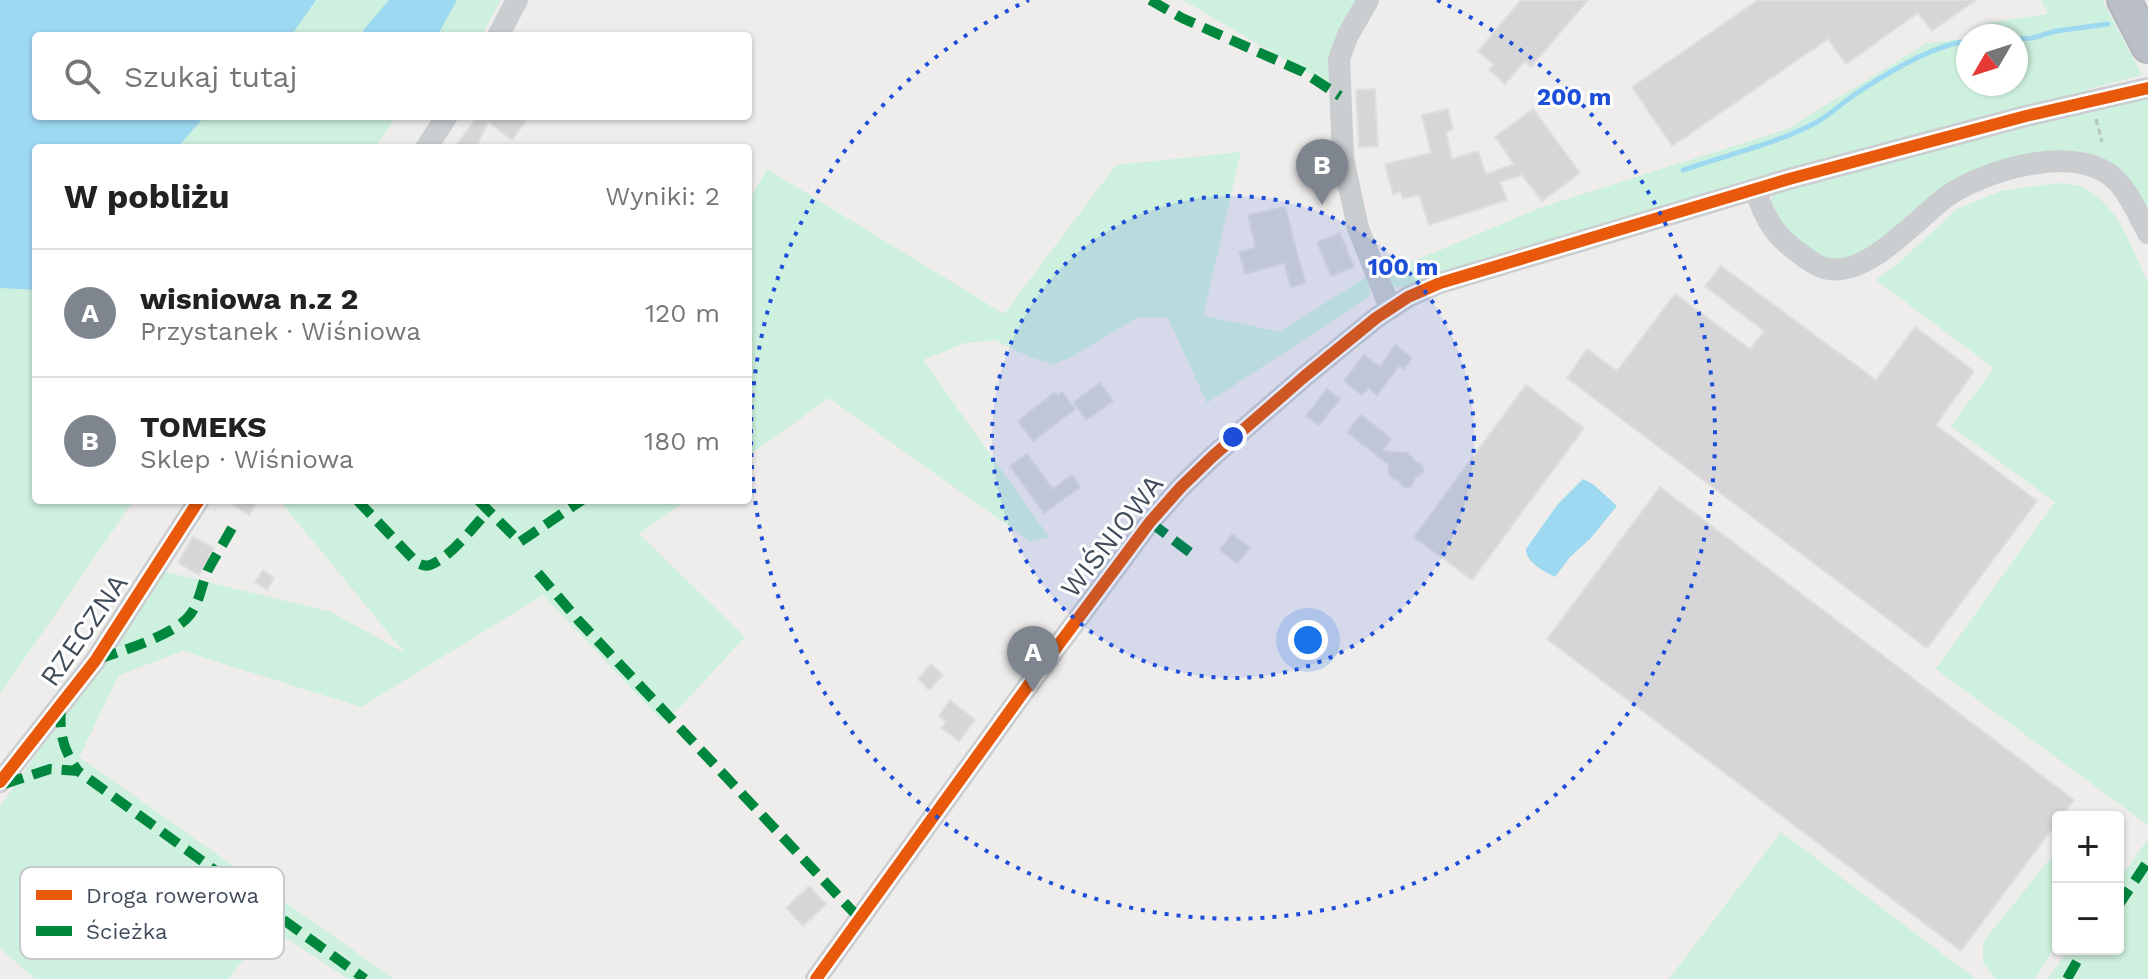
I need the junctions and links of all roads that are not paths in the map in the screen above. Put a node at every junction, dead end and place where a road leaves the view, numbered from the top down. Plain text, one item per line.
1 (517, 0) edge
2 (1368, 0) edge
3 (2124, 0) edge
4 (500, 32) edge
5 (2148, 46) edge
6 (2148, 88) edge
7 (444, 120) edge
8 (429, 144) edge
9 (1755, 189) junction
10 (2148, 233) edge
11 (1383, 313) junction
12 (196, 504) edge
13 (0, 782) edge
14 (816, 979) edge

1 - 4 street
2 - 11 street
3 - 5 highway
6 - 9 street, WIŚNIOWA
7 - 8 street
9 - 10 street
9 - 11 street, WIŚNIOWA
11 - 14 street, WIŚNIOWA
12 - 13 street, RZECZNA

